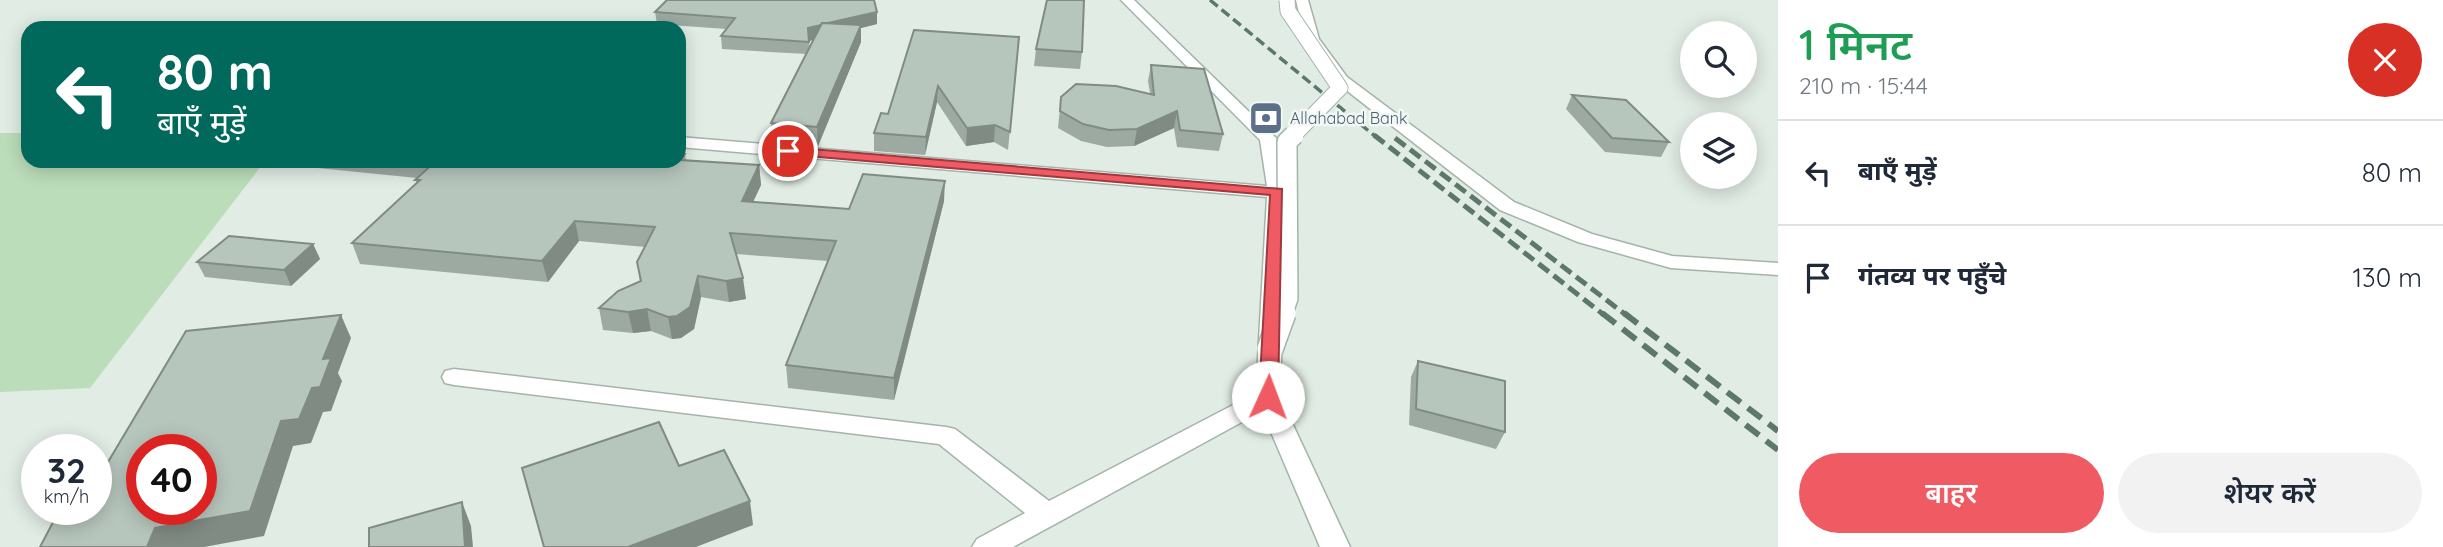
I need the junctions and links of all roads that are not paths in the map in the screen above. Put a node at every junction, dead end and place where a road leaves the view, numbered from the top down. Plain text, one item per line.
1 (1127, 0) edge
2 (1287, 0) edge
3 (1302, 0) edge
4 (686, 143) edge
5 (1277, 192) junction
6 (1778, 269) edge
7 (1270, 349) junction
8 (454, 377) dead end
9 (1268, 397) junction
10 (1048, 516) junction
11 (987, 547) edge
12 (1335, 547) edge

1 - 5 street
2 - 7 street, bridge
3 - 6 street
4 - 5 street
5 - 7 street
7 - 9 street
8 - 10 street
9 - 10 street
9 - 12 street
10 - 11 street

